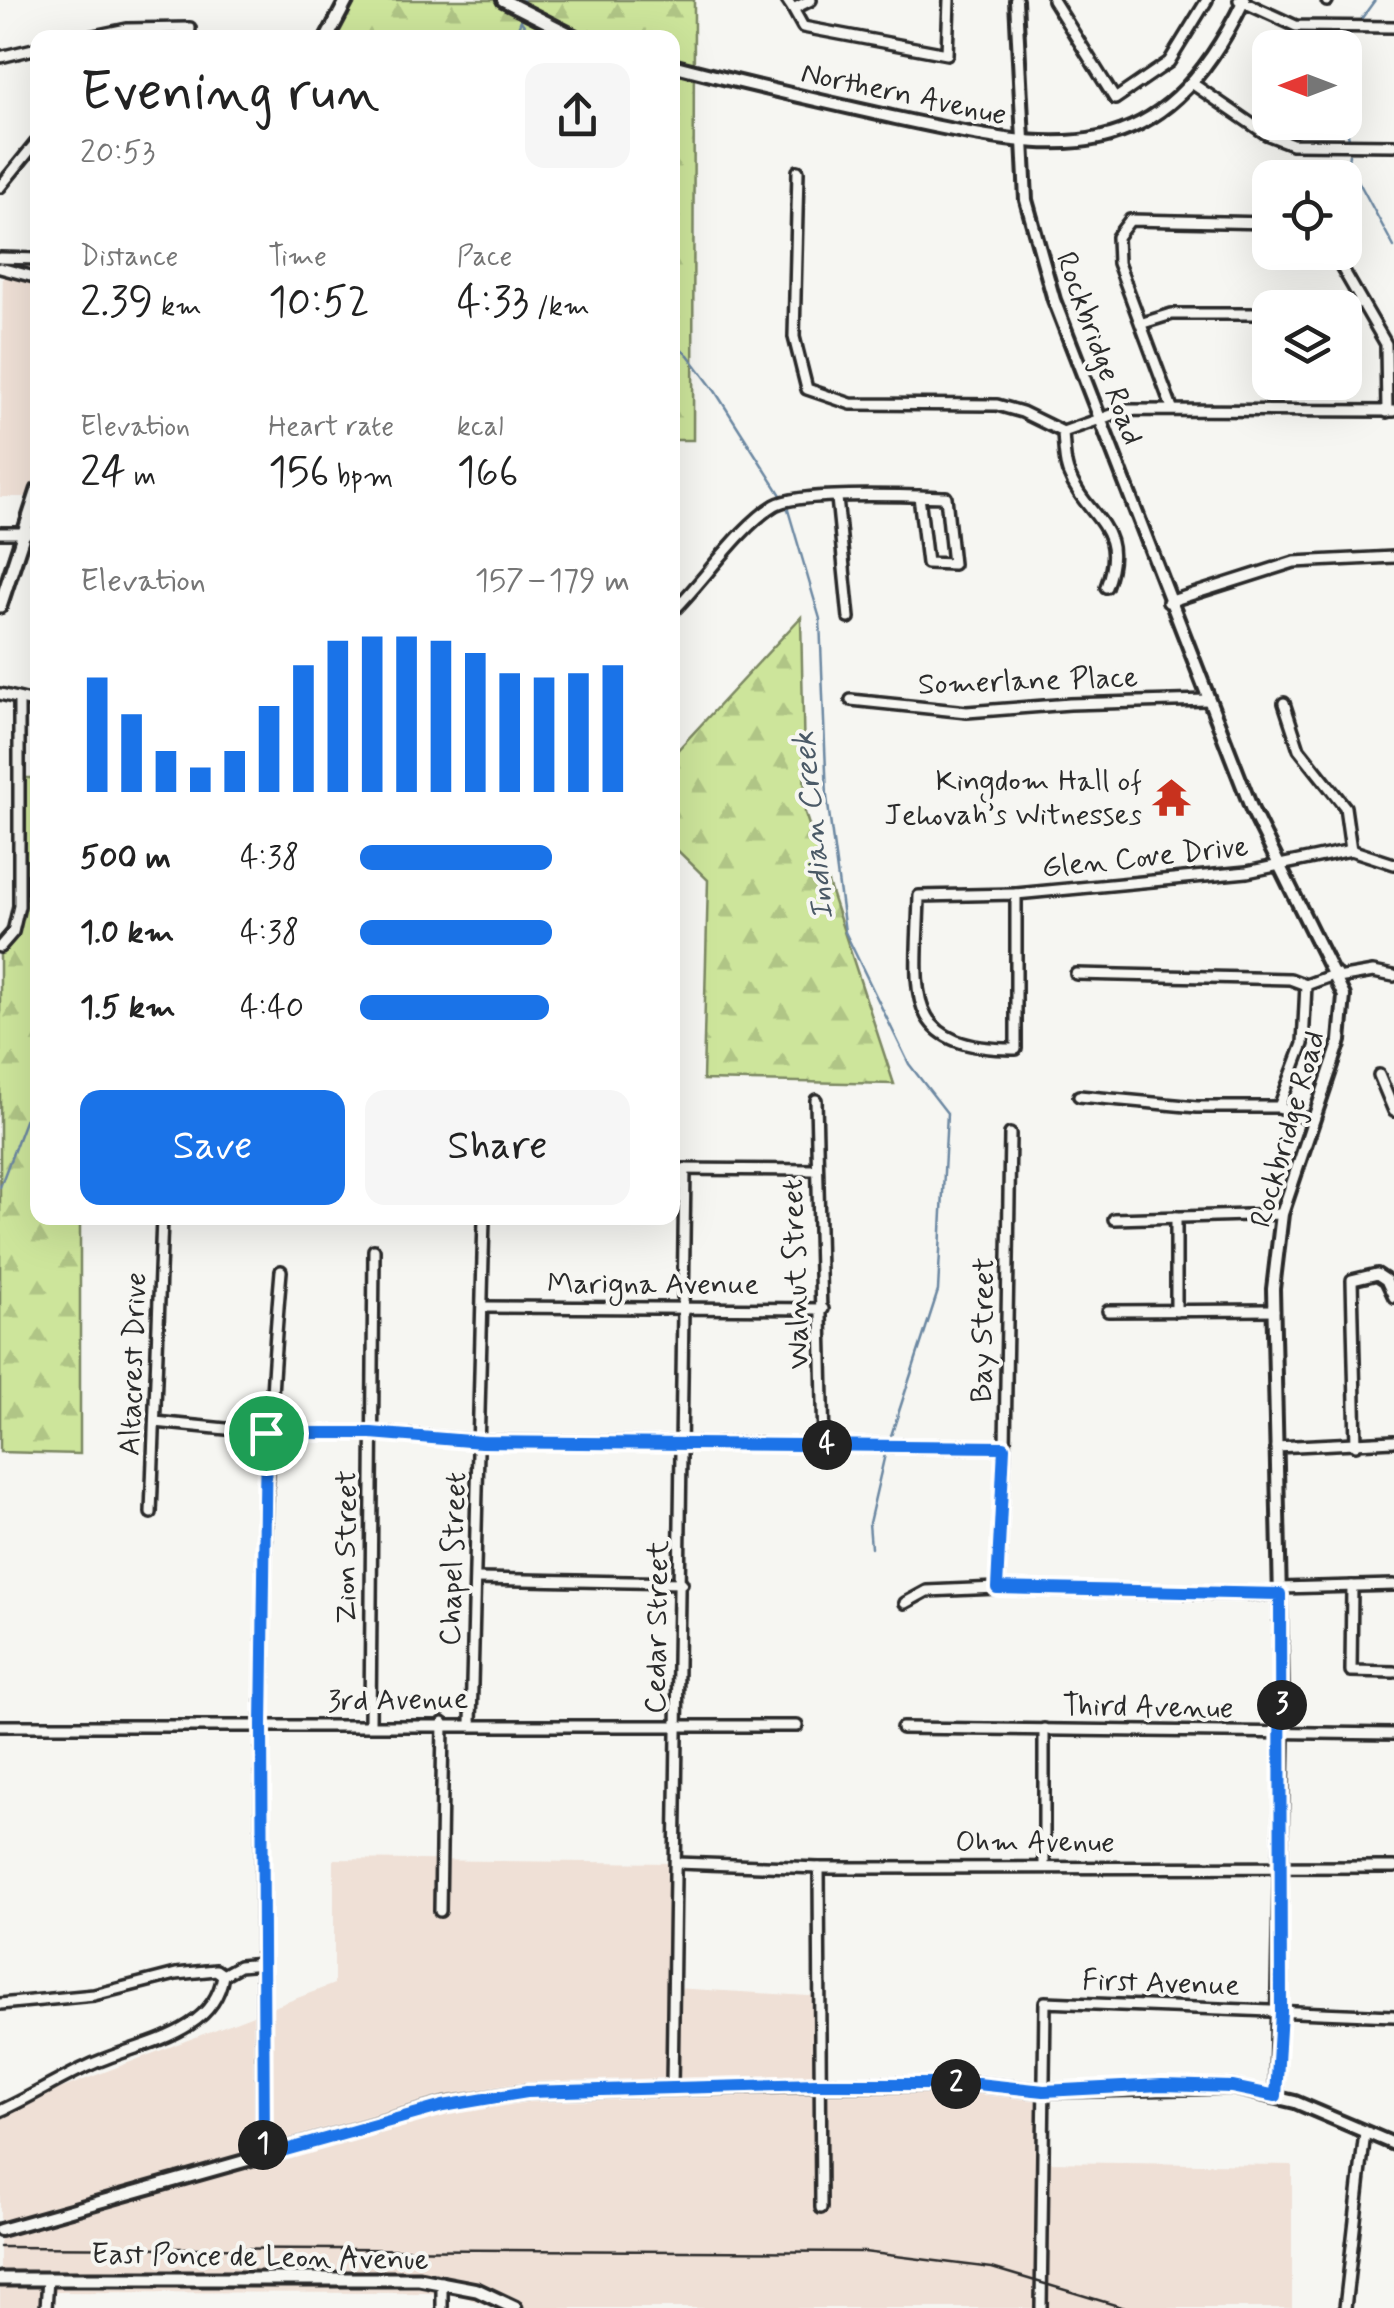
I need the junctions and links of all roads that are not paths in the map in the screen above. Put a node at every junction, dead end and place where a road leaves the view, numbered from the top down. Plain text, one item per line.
1 (347, 0) edge
2 (502, 0) edge
3 (811, 0) edge
4 (949, 0) edge
5 (1016, 0) edge
6 (1053, 0) edge
7 (1207, 0) edge
8 (1242, 1) edge
9 (790, 5) edge
10 (1394, 27) edge
11 (118, 30) edge
12 (190, 30) edge
13 (330, 30) edge
14 (562, 30) edge
15 (30, 50) edge
16 (0, 56) edge
17 (680, 67) edge
18 (1193, 84) junction
19 (1022, 143) junction
20 (1394, 145) edge
21 (30, 150) edge
22 (798, 171) dead end
23 (0, 188) edge
24 (1252, 223) edge
25 (0, 258) edge
26 (30, 259) edge
27 (0, 268) edge
28 (30, 276) edge
29 (1362, 304) edge
30 (1252, 314) edge
31 (1143, 324) junction
32 (1172, 408) junction
33 (1390, 412) edge
34 (1100, 419) junction
35 (1063, 432) junction
36 (919, 496) junction
37 (838, 498) junction
38 (30, 512) edge
39 (0, 533) edge
40 (22, 533) junction
41 (30, 533) edge
42 (1394, 557) edge
43 (1106, 587) dead end
44 (1168, 602) junction
45 (680, 604) edge
46 (0, 606) edge
47 (849, 618) dead end
48 (0, 694) edge
49 (19, 698) junction
50 (851, 700) dead end
51 (1208, 700) junction
52 (30, 701) edge
53 (1284, 702) dead end
54 (1352, 850) junction
55 (1278, 864) junction
56 (1394, 864) edge
57 (1016, 894) junction
58 (3, 944) edge
59 (1076, 974) dead end
60 (1337, 976) junction
61 (1394, 976) edge
62 (1306, 984) junction
63 (1379, 1075) dead end
64 (1079, 1096) dead end
65 (816, 1100) dead end
66 (1279, 1106) junction
67 (1394, 1111) edge
68 (1311, 1121) junction
69 (1010, 1134) dead end
70 (680, 1169) edge
71 (684, 1169) junction
72 (817, 1170) junction
73 (1282, 1214) junction
74 (1176, 1217) junction
75 (1114, 1219) dead end
76 (162, 1225) edge
77 (484, 1225) edge
78 (374, 1250) dead end
79 (281, 1271) dead end
80 (1394, 1297) edge
81 (484, 1306) junction
82 (685, 1308) junction
83 (823, 1309) junction
84 (1274, 1310) junction
85 (1108, 1311) dead end
86 (1176, 1311) junction
87 (155, 1422) junction
88 (266, 1433) junction
89 (371, 1433) junction
90 (1394, 1441) edge
91 (481, 1442) junction
92 (683, 1445) junction
93 (824, 1445) junction
94 (1356, 1445) junction
95 (1004, 1447) junction
96 (1276, 1447) junction
97 (151, 1513) dead end
98 (476, 1579) junction
99 (682, 1583) junction
100 (1394, 1584) edge
101 (1352, 1586) junction
102 (997, 1588) junction
103 (1280, 1591) junction
104 (905, 1603) dead end
105 (1394, 1672) edge
106 (471, 1723) junction
107 (679, 1723) junction
108 (370, 1724) junction
109 (443, 1724) junction
110 (262, 1725) junction
111 (0, 1726) edge
112 (797, 1726) dead end
113 (902, 1728) dead end
114 (1044, 1729) junction
115 (1283, 1733) junction
116 (1394, 1734) edge
117 (677, 1862) junction
118 (1044, 1865) junction
119 (1394, 1866) edge
120 (1282, 1867) junction
121 (818, 1868) junction
122 (440, 1911) dead end
123 (262, 1964) junction
124 (223, 1975) junction
125 (0, 2004) edge
126 (1281, 2012) junction
127 (1394, 2016) edge
128 (818, 2084) junction
129 (672, 2087) junction
130 (1044, 2091) junction
131 (1276, 2096) junction
132 (0, 2110) edge
133 (1365, 2132) junction
134 (1394, 2144) edge
135 (264, 2156) junction
136 (822, 2208) dead end
137 (0, 2230) edge
138 (0, 2279) edge
139 (48, 2279) junction
140 (442, 2282) junction
141 (46, 2308) edge
142 (442, 2308) edge
143 (515, 2308) edge
144 (1041, 2308) edge
145 (1345, 2308) edge

1 - 13 main road
2 - 14 street
3 - 9 street
4 - 9 street
5 - 19 street, Rockbridge Road
6 - 7 street
8 - 10 street
8 - 18 street, Northern Avenue
11 - 12 street
15 - 16 street
17 - 19 street, Northern Avenue
18 - 19 street, Northern Avenue
18 - 20 street
19 - 34 street, Rockbridge Road
21 - 23 street
22 - 35 street
24 - 31 street
25 - 26 street
27 - 28 street
29 - 33 street
30 - 31 street
31 - 32 street
32 - 33 street
32 - 34 street
34 - 35 street
34 - 44 street, Rockbridge Road
35 - 43 street
36 - 36 street
36 - 37 street
37 - 45 street
37 - 47 street
38 - 40 main road
39 - 40 street
40 - 41 street
40 - 46 main road
42 - 44 street
44 - 51 street, Rockbridge Road
48 - 49 street
49 - 52 street
49 - 58 street
50 - 51 street, Somerlane Place
51 - 55 street, Rockbridge Road
53 - 54 street
54 - 55 street, Glen Cove Drive
54 - 56 street
55 - 57 street, Glen Cove Drive
55 - 60 street, Rockbridge Road
57 - 57 street, Glen Cove Drive
59 - 62 street
60 - 61 street
60 - 62 street
60 - 68 street, Rockbridge Road
62 - 66 street
63 - 67 street
64 - 66 street
65 - 72 street, Walnut Street
66 - 68 street
68 - 73 street, Rockbridge Road
69 - 95 street, Bay Street
70 - 71 street
71 - 72 street
71 - 82 street, Cedar Street
72 - 83 street, Walnut Street
73 - 74 street
73 - 84 street, Rockbridge Road
74 - 75 street
74 - 86 street
76 - 87 street, Altacrest Drive
77 - 81 street, Chapel Street
78 - 89 street, Zion Street
79 - 88 street
80 - 94 street
81 - 82 street, Marigna Avenue
81 - 91 street, Chapel Street
82 - 83 street, Marigna Avenue
82 - 92 street, Cedar Street
83 - 93 street, Walnut Street
84 - 86 street
84 - 96 street, Rockbridge Road
85 - 86 street
87 - 88 street
87 - 97 street, Altacrest Drive
88 - 89 street
88 - 110 street
89 - 91 street
89 - 108 street, Zion Street
90 - 94 street
91 - 92 street
91 - 98 street, Chapel Street
92 - 93 street
92 - 99 street, Cedar Street
93 - 95 street
94 - 96 street
95 - 102 street, Bay Street
96 - 103 street, Rockbridge Road
98 - 99 street
98 - 106 street, Chapel Street
99 - 107 street, Cedar Street
100 - 101 street
101 - 103 street
101 - 105 street
102 - 103 street
102 - 104 street
103 - 115 street, Rockbridge Road
106 - 107 street, 3rd Avenue
106 - 109 street, 3rd Avenue
107 - 112 street, 3rd Avenue
107 - 117 street, Cedar Street
108 - 109 street, 3rd Avenue
108 - 110 street, 3rd Avenue
109 - 122 street
110 - 111 street, 3rd Avenue
110 - 123 street
113 - 114 street, Third Avenue
114 - 115 street, Third Avenue
114 - 118 street
115 - 116 street, Third Avenue
115 - 120 street, Rockbridge Road
117 - 121 street, Ohm Avenue
117 - 129 street, Cedar Street
118 - 120 street, Ohm Avenue
118 - 121 street, Ohm Avenue
119 - 120 street, Ohm Avenue
120 - 126 street, Rockbridge Road
121 - 128 street
123 - 124 street
123 - 135 street
124 - 125 street
124 - 132 street
126 - 127 street, First Avenue
126 - 130 street, First Avenue
126 - 131 street, Rockbridge Road
128 - 129 street
128 - 130 street
128 - 136 street
129 - 135 street
130 - 131 street
130 - 144 street
131 - 133 street
133 - 134 street
133 - 145 street
135 - 137 street
138 - 139 main road, East Ponce de Leon Avenue
139 - 140 main road, East Ponce de Leon Avenue
139 - 141 street
140 - 142 street
140 - 143 main road, East Ponce de Leon Avenue

